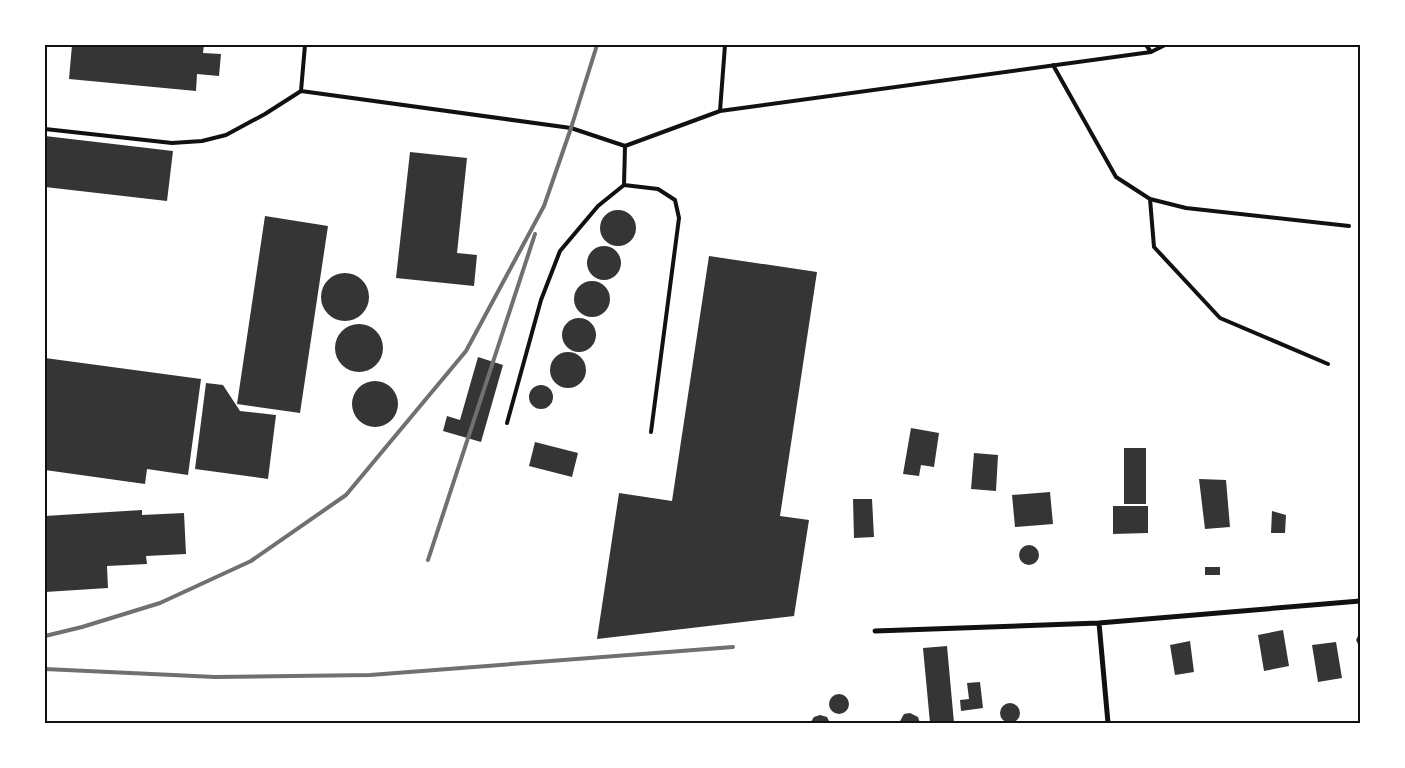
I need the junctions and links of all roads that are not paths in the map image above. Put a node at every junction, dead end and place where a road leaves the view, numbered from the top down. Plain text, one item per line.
1 (305, 45) edge
2 (724, 45) edge
3 (1146, 45) edge
4 (1165, 45) edge
5 (1151, 52) junction
6 (1053, 65) junction
7 (301, 91) junction
8 (720, 111) junction
9 (45, 129) edge
10 (625, 146) junction
11 (624, 185) junction
12 (1150, 198) junction
13 (1349, 226) dead end
14 (1328, 364) dead end
15 (507, 423) dead end
16 (651, 432) dead end
17 (1360, 602) edge
18 (1099, 622) junction
19 (875, 631) dead end
20 (1108, 723) edge

1 - 7 lane
2 - 8 lane
3 - 5 lane
4 - 5 lane
5 - 6 lane
6 - 8 lane
6 - 12 lane
7 - 9 lane
7 - 10 lane
8 - 10 lane
10 - 11 lane
11 - 15 lane
11 - 16 lane
12 - 13 lane
12 - 14 lane
17 - 18 street
18 - 19 street
18 - 20 street

